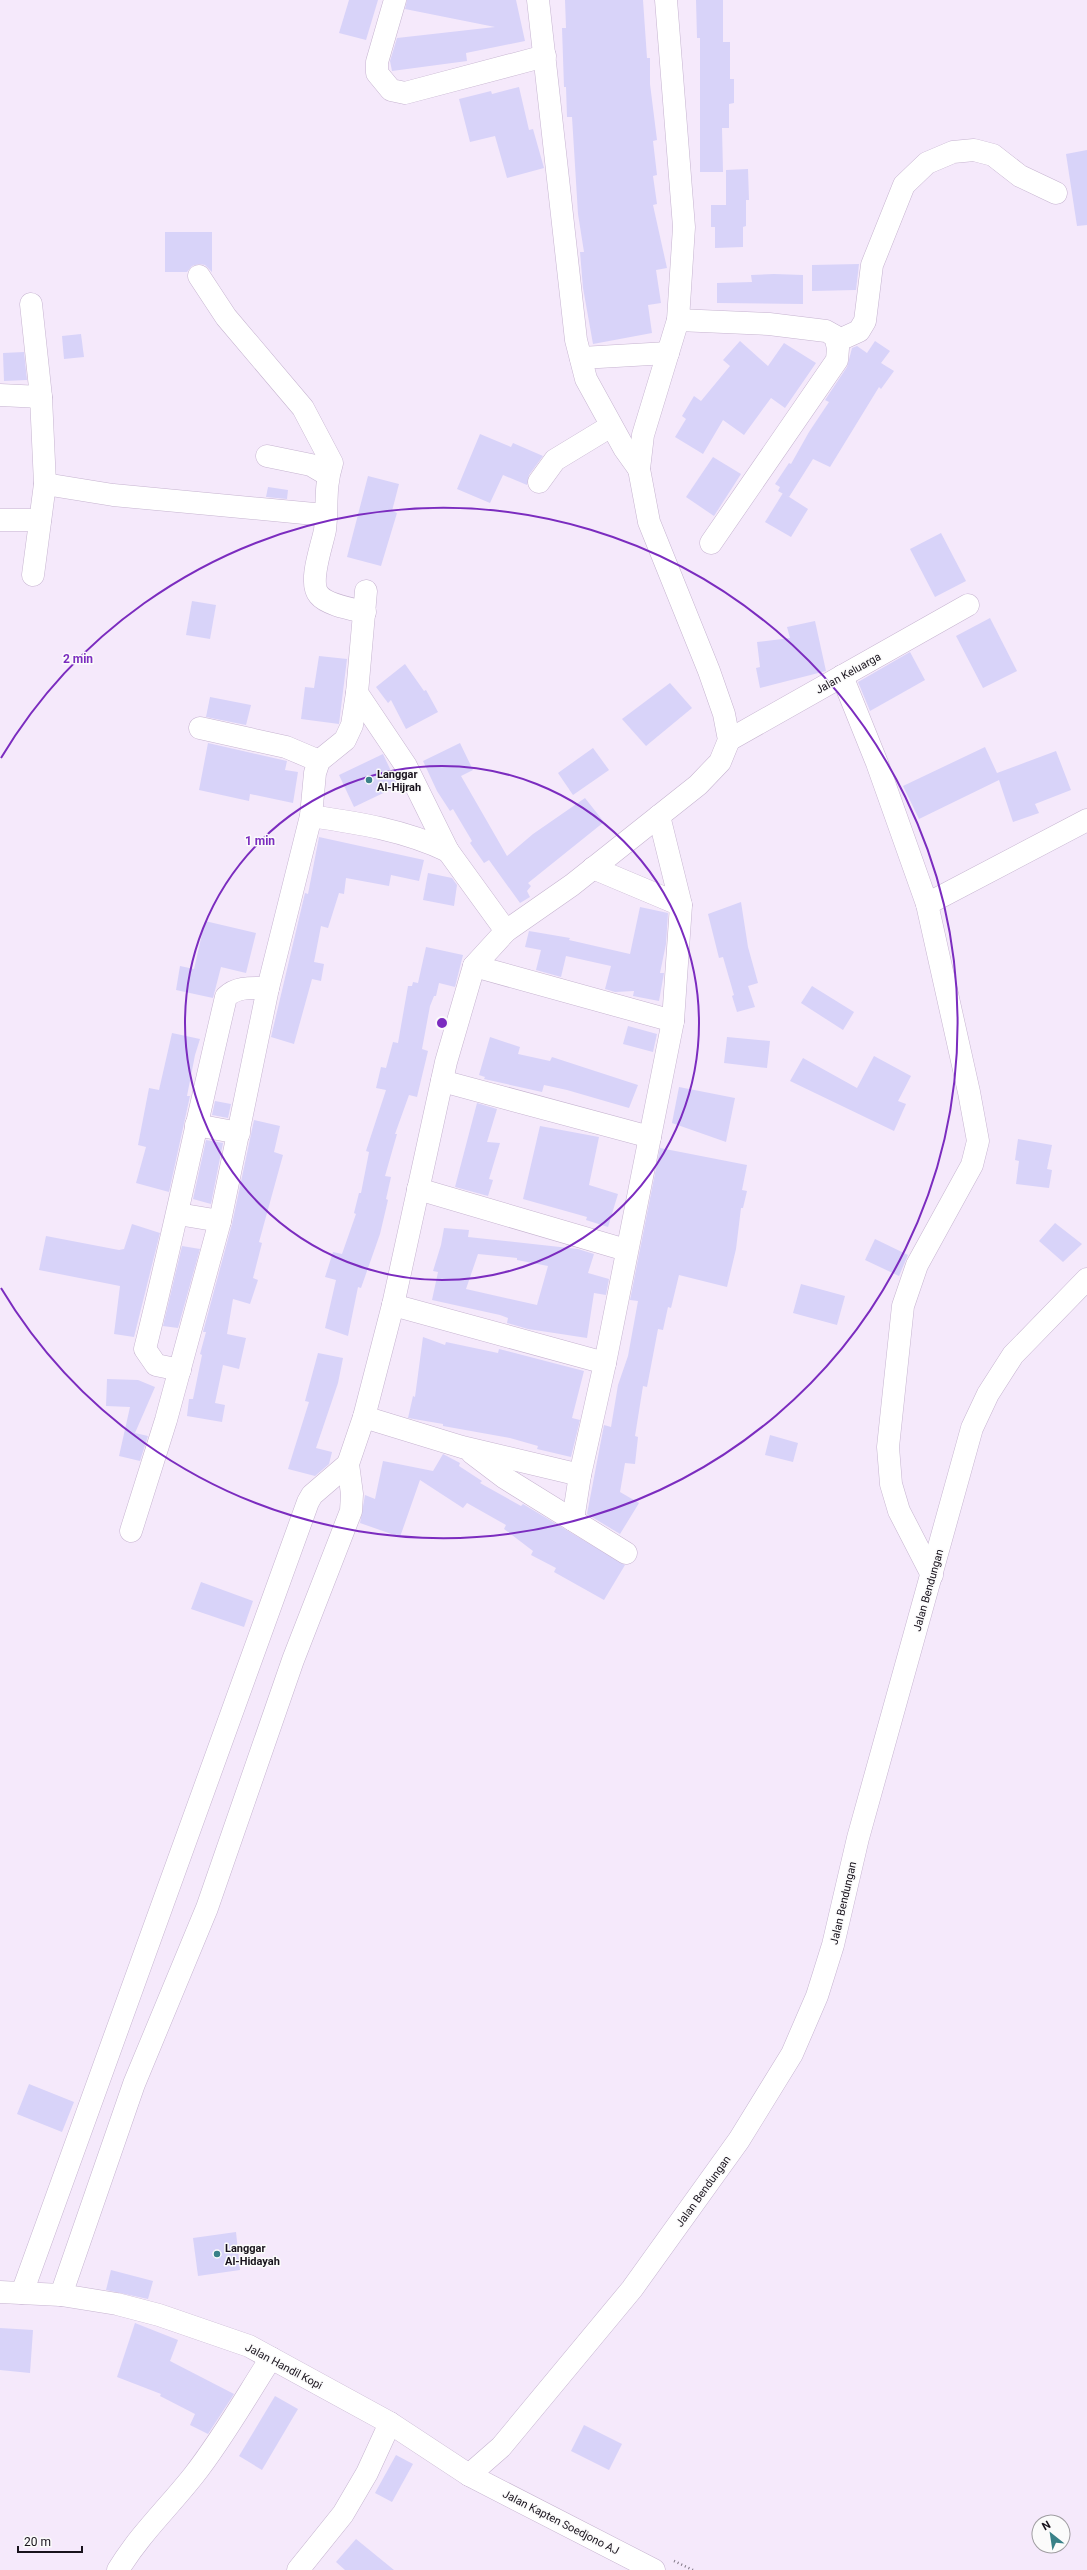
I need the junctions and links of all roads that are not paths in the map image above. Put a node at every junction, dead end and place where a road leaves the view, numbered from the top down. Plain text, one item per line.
1 (395, 0) edge
2 (538, 0) edge
3 (666, 0) edge
4 (545, 56) junction
5 (1056, 193) dead end
6 (199, 276) dead end
7 (31, 304) dead end
8 (678, 320) junction
9 (837, 341) junction
10 (668, 353) junction
11 (581, 358) junction
12 (0, 395) edge
13 (41, 397) junction
14 (611, 426) junction
15 (266, 456) dead end
16 (639, 469) junction
17 (328, 475) junction
18 (539, 482) dead end
19 (45, 484) junction
20 (325, 515) junction
21 (0, 520) edge
22 (40, 520) junction
23 (711, 543) dead end
24 (34, 575) dead end
25 (366, 590) dead end
26 (968, 606) dead end
27 (364, 612) junction
28 (842, 676) junction
29 (357, 693) junction
30 (200, 728) dead end
31 (729, 740) junction
32 (319, 761) junction
33 (311, 816) junction
34 (659, 816) junction
35 (1087, 820) edge
36 (448, 851) junction
37 (593, 868) junction
38 (927, 904) junction
39 (681, 905) junction
40 (506, 931) junction
41 (474, 966) junction
42 (268, 988) junction
43 (673, 1021) junction
44 (442, 1081) junction
45 (196, 1125) junction
46 (239, 1132) junction
47 (650, 1137) junction
48 (418, 1189) junction
49 (178, 1214) junction
50 (220, 1221) junction
51 (626, 1250) junction
52 (1087, 1279) edge
53 (393, 1305) junction
54 (605, 1363) junction
55 (180, 1370) junction
56 (364, 1417) junction
57 (462, 1446) junction
58 (348, 1464) junction
59 (580, 1475) junction
60 (573, 1520) junction
61 (131, 1531) dead end
62 (626, 1553) dead end
63 (932, 1575) junction
64 (0, 2292) edge
65 (22, 2293) junction
66 (61, 2295) junction
67 (271, 2358) junction
68 (390, 2423) junction
69 (483, 2463) junction
70 (118, 2570) edge
71 (298, 2570) edge
72 (654, 2570) edge

1 - 4 street
2 - 4 street
3 - 8 street
4 - 11 street
5 - 9 street
6 - 17 street
7 - 13 street
8 - 9 street
8 - 10 street
9 - 23 street
10 - 11 street
10 - 16 street
11 - 14 street
12 - 13 street
13 - 19 street
14 - 16 street
14 - 18 street
15 - 17 street
16 - 31 street
17 - 20 street
19 - 20 street
19 - 22 street
20 - 27 street
21 - 22 street
22 - 24 street
25 - 27 street
26 - 28 street, Jalan Keluarga
27 - 29 street
28 - 31 street, Jalan Keluarga
28 - 38 street
29 - 32 street
29 - 36 street
30 - 32 street
31 - 34 street
32 - 33 street
33 - 36 street
33 - 42 street
34 - 37 street
34 - 39 street
35 - 38 street
36 - 40 street
37 - 39 street
37 - 40 street
38 - 63 street
39 - 43 street
40 - 41 street
41 - 43 street
41 - 44 street
42 - 45 street
42 - 46 street
43 - 47 street
44 - 47 street
44 - 48 street
45 - 46 street
45 - 49 street
46 - 50 street
47 - 51 street
48 - 51 street
48 - 53 street
49 - 50 street
49 - 55 street
50 - 55 street
51 - 54 street
52 - 63 street, Jalan Bendungan
53 - 54 street
53 - 56 street
54 - 59 street
55 - 61 street
56 - 57 street
56 - 58 street
57 - 59 street
57 - 60 street
58 - 65 street
58 - 66 street
59 - 60 street
60 - 62 street
63 - 69 street, Jalan Bendungan
64 - 65 street, Jalan Handil Kopi
65 - 66 street, Jalan Handil Kopi
66 - 67 street, Jalan Handil Kopi
67 - 68 street, Jalan Handil Kopi
67 - 70 street
68 - 69 street, Jalan Handil Kopi
68 - 71 street
69 - 72 street, Jalan Kapten Soedjono AJ

